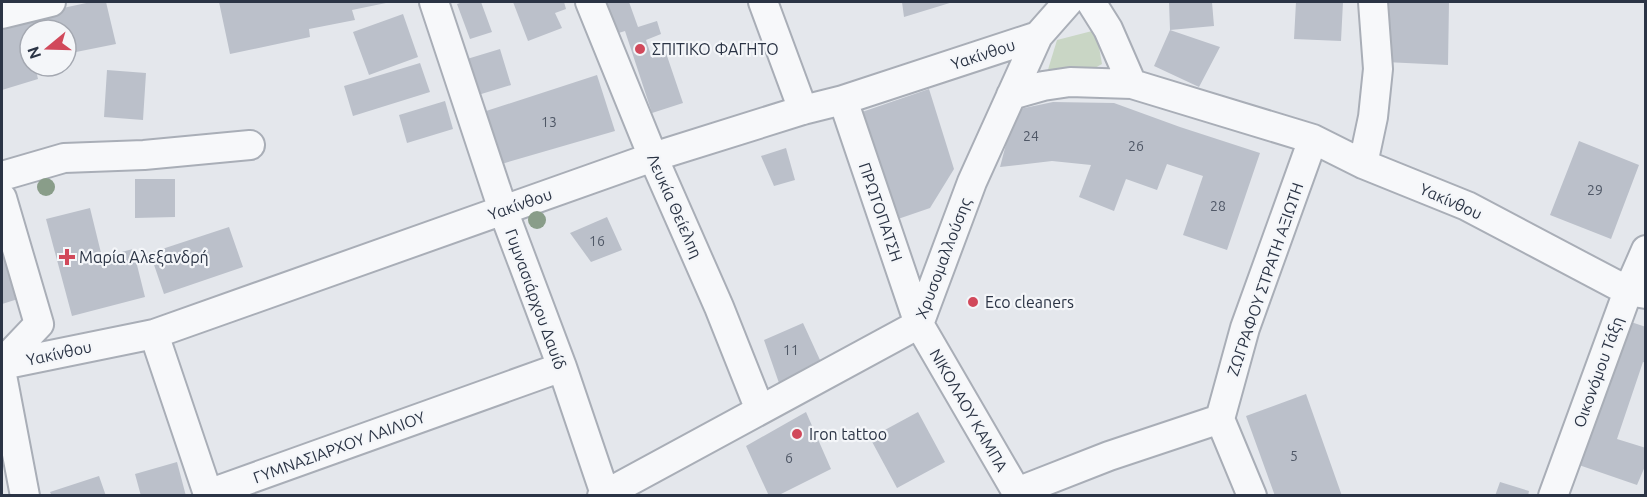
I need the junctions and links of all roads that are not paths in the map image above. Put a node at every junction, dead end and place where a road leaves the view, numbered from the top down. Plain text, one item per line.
1 (51, 2) edge
2 (434, 2) edge
3 (590, 2) edge
4 (763, 2) edge
5 (1068, 2) edge
6 (1091, 2) edge
7 (1373, 2) edge
8 (2, 14) edge
9 (1038, 36) junction
10 (1132, 84) junction
11 (1011, 95) junction
12 (843, 100) junction
13 (803, 110) junction
14 (1313, 139) junction
15 (250, 145) dead end
16 (653, 157) junction
17 (1363, 164) junction
18 (2, 176) edge
19 (2, 198) edge
20 (504, 210) junction
21 (1646, 249) edge
22 (1637, 293) edge
23 (919, 324) junction
24 (154, 334) junction
25 (2, 364) edge
26 (562, 367) junction
27 (2, 375) edge
28 (760, 410) junction
29 (1220, 419) junction
30 (1018, 494) edge
31 (25, 495) edge
32 (603, 495) edge
33 (1252, 495) edge
34 (1553, 495) edge

1 - 8 street
2 - 20 street, Γυμνασιάρχου Δαυίδ
3 - 16 street, Λευκία Θείελπη
4 - 13 street
5 - 9 street, Χρυσομαλλούσης
6 - 10 street
7 - 17 street
9 - 11 street, Χρυσομαλλούσης
9 - 12 street, Υακίνθου
10 - 11 street, Υακίνθου
10 - 14 street, Υακίνθου
11 - 23 street, Χρυσομαλλούσης
12 - 13 street, Υακίνθου
12 - 23 street, ΠΡΩΤΟΠΑΤΣΗ
13 - 16 street, Υακίνθου
14 - 17 street, Υακίνθου
14 - 29 street, ΖΩΓΡΑΦΟΥ ΣΤΡΑΤΗ ΑΞΙΩΤΗ
15 - 18 street
16 - 20 street, Υακίνθου
16 - 28 street, Λευκία Θείελπη
17 - 22 street, Υακίνθου
19 - 25 street
20 - 24 street, Υακίνθου
20 - 26 street, Γυμνασιάρχου Δαυίδ
21 - 22 street, Οικονόμου Τάξη
22 - 34 street, Οικονόμου Τάξη
23 - 28 street, Χρυσομαλλούσης
23 - 30 street, ΝΙΚΟΛΑΟΥ ΚΑΜΠΑ
24 - 25 street, Υακίνθου
24 - 26 street, ΓΥΜΝΑΣΙΑΡΧΟΥ ΛΑΙΛΙΟΥ
26 - 32 street, Γυμνασιάρχου Δαυίδ
27 - 31 street
28 - 32 street, Χρυσομαλλούσης
29 - 30 street
29 - 33 street

